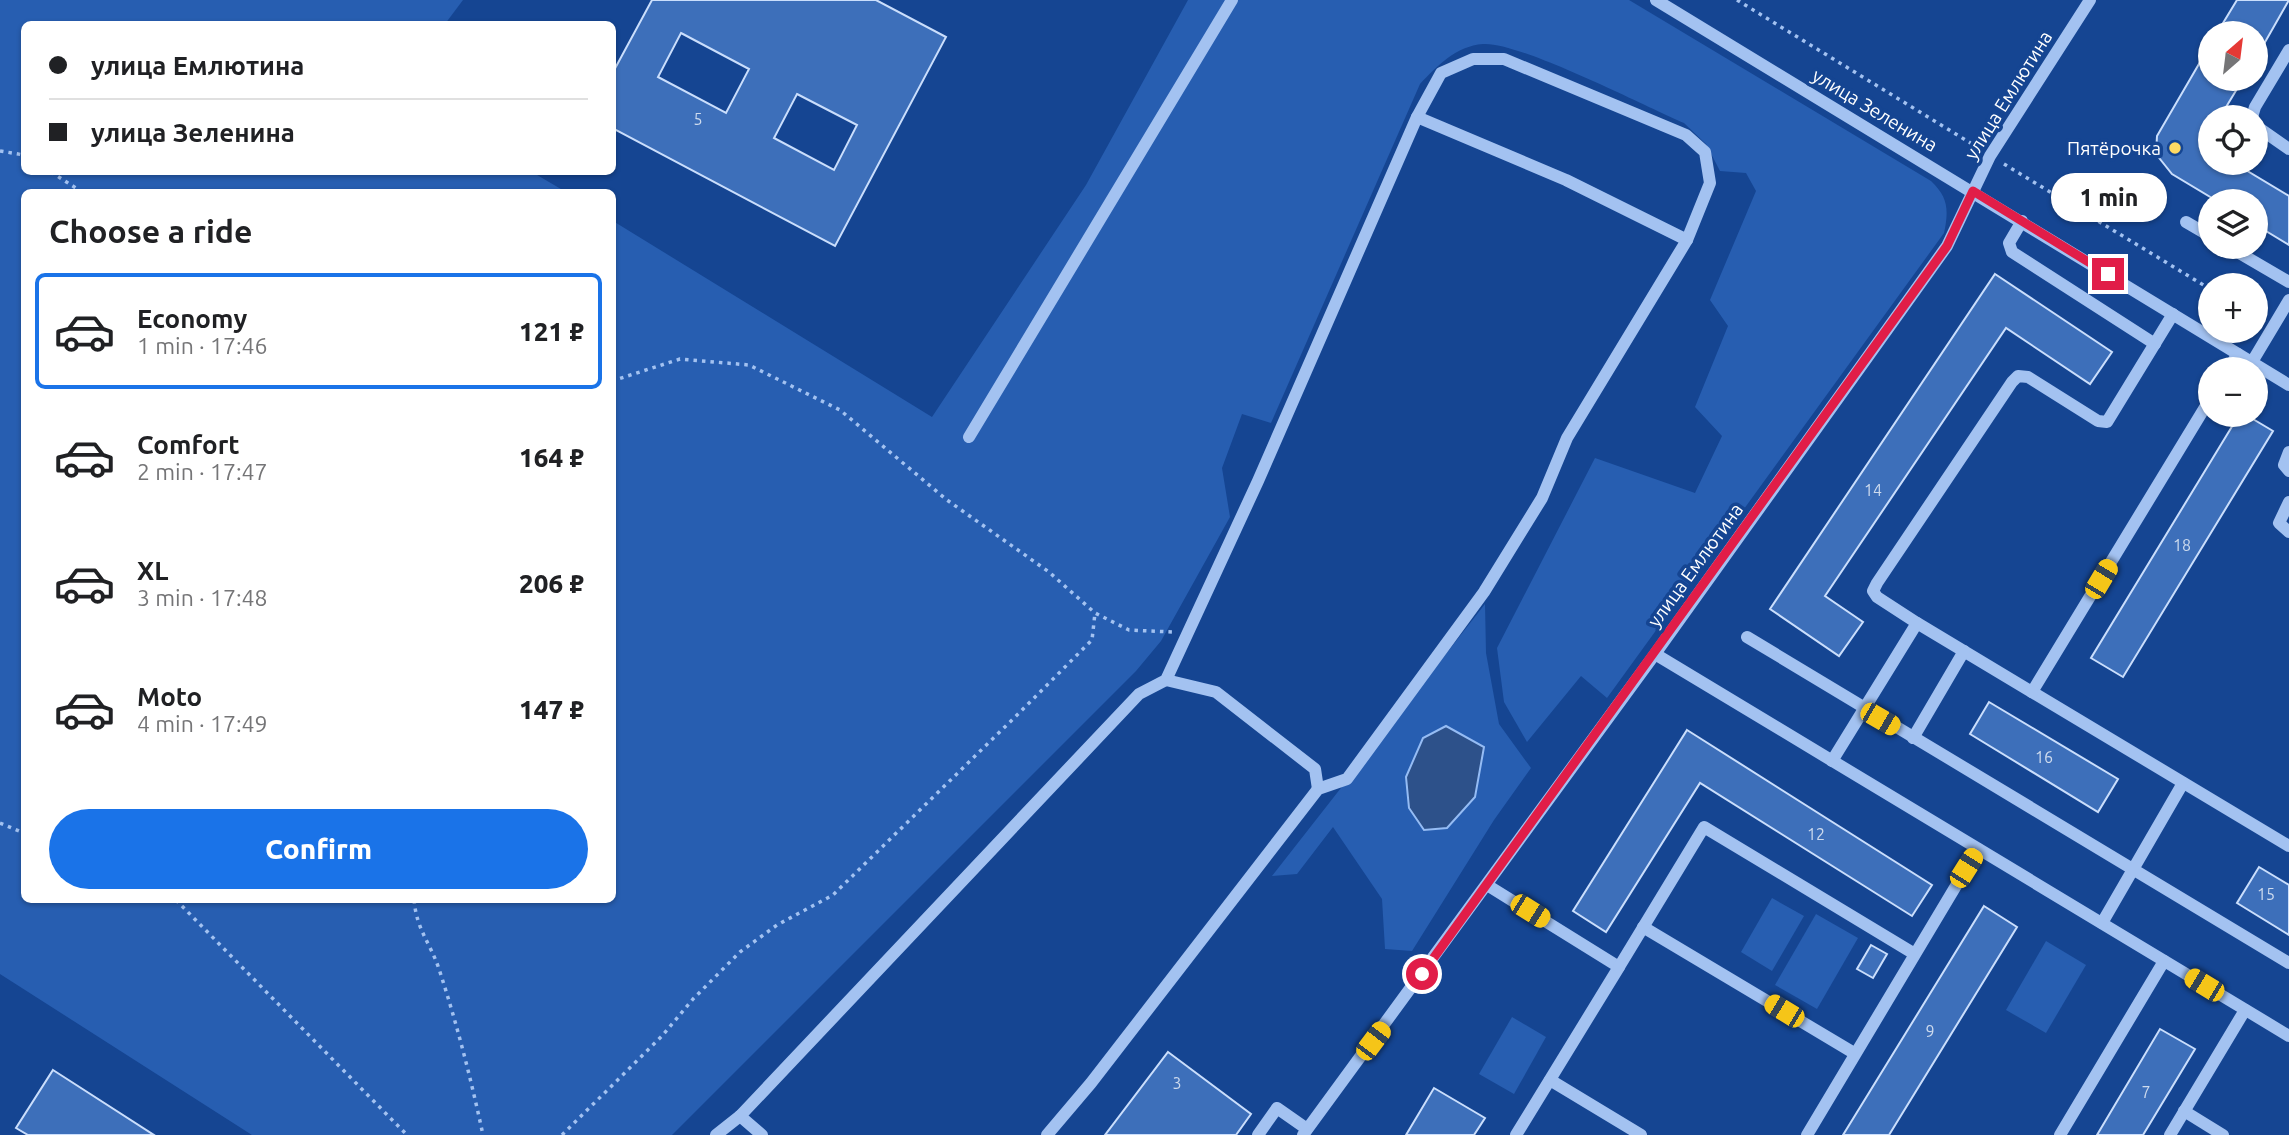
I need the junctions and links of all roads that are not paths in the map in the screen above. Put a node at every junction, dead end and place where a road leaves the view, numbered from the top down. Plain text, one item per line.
1 (1232, 0) edge
2 (1656, 0) edge
3 (2090, 0) edge
4 (2289, 50) edge
5 (2256, 105) edge
6 (1417, 117) junction
7 (2268, 134) edge
8 (2289, 149) edge
9 (1973, 191) junction
10 (2022, 221) junction
11 (2186, 222) dead end
12 (2198, 229) edge
13 (1687, 240) junction
14 (2250, 259) edge
15 (2289, 282) edge
16 (2289, 300) edge
17 (2173, 314) junction
18 (2155, 344) junction
19 (2238, 354) junction
20 (2236, 357) edge
21 (2243, 357) edge
22 (2255, 357) edge
23 (2268, 372) edge
24 (2289, 385) edge
25 (2198, 419) edge
26 (969, 437) dead end
27 (2289, 452) edge
28 (2289, 471) edge
29 (2289, 502) edge
30 (2289, 532) edge
31 (1917, 623) junction
32 (1747, 637) dead end
33 (1964, 651) junction
34 (1655, 653) junction
35 (1166, 680) junction
36 (2032, 692) junction
37 (1864, 709) junction
38 (1913, 738) junction
39 (1832, 761) junction
40 (2183, 783) junction
41 (1318, 789) junction
42 (2289, 846) edge
43 (1978, 849) junction
44 (2133, 869) junction
45 (1487, 885) junction
46 (2102, 923) junction
47 (1643, 927) junction
48 (1913, 953) junction
49 (2164, 961) junction
50 (2289, 963) edge
51 (1619, 967) junction
52 (2245, 1010) junction
53 (2289, 1036) edge
54 (1854, 1053) junction
55 (1549, 1080) junction
56 (2184, 1111) junction
57 (740, 1116) junction
58 (1305, 1132) edge
59 (716, 1135) edge
60 (762, 1135) edge
61 (1047, 1135) edge
62 (1258, 1135) edge
63 (1516, 1135) edge
64 (1641, 1135) edge
65 (1807, 1135) edge
66 (2060, 1135) edge
67 (2170, 1135) edge
68 (2223, 1135) edge

1 - 26 street
2 - 9 street, улица Зеленина
3 - 9 street, улица Емлютина
4 - 5 street
6 - 13 street
6 - 13 street
6 - 35 street
7 - 8 street
9 - 10 street, улица Зеленина
9 - 34 street, улица Емлютина
10 - 17 street, улица Зеленина
10 - 18 street
11 - 12 street
13 - 41 street
14 - 15 street
16 - 22 street
17 - 18 street
17 - 19 street, улица Зеленина
18 - 31 street
19 - 20 street
19 - 21 street, улица Зеленина
23 - 24 street, улица Зеленина
25 - 36 street
27 - 28 street
29 - 30 street
31 - 33 street
31 - 37 street
32 - 37 street
33 - 36 street
33 - 38 street
34 - 39 street
34 - 45 street, улица Емлютина
35 - 41 street
35 - 57 street
36 - 40 street
37 - 38 street
37 - 39 street
38 - 44 street
39 - 43 street
40 - 42 street
40 - 44 street
41 - 61 street
43 - 46 street
43 - 48 street
44 - 46 street
44 - 50 street
45 - 51 street
45 - 58 street, улица Емлютина
46 - 49 street
47 - 48 street
47 - 51 street
47 - 54 street
48 - 54 street
49 - 52 street
49 - 66 street
51 - 55 street
52 - 53 street
52 - 56 street
54 - 65 street
55 - 63 street
55 - 64 street
56 - 67 street
56 - 68 street
57 - 59 street
57 - 60 street
58 - 62 street

